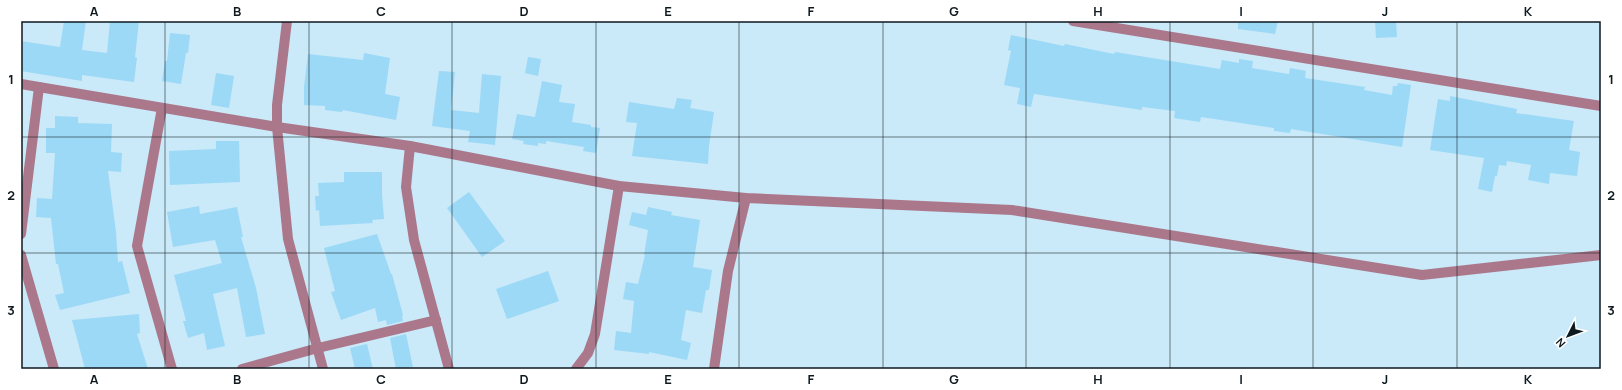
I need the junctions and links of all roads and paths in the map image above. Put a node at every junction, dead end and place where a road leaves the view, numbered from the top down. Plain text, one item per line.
1 (287, 21) edge
2 (1073, 21) edge
3 (21, 84) edge
4 (39, 87) junction
5 (1601, 106) edge
6 (162, 108) junction
7 (277, 127) junction
8 (410, 146) junction
9 (619, 186) junction
10 (746, 198) junction
11 (21, 234) edge
12 (21, 255) edge
13 (1601, 256) edge
14 (24, 274) edge
15 (436, 320) junction
16 (318, 348) junction
17 (54, 369) edge
18 (172, 369) edge
19 (242, 369) edge
20 (323, 369) edge
21 (449, 369) edge
22 (576, 369) edge
23 (714, 369) edge

1 - 7 street
2 - 5 street
3 - 4 street
4 - 6 street
4 - 11 street
6 - 7 street
6 - 18 street
7 - 8 street
7 - 16 street
8 - 9 street
8 - 15 street
9 - 10 street
9 - 22 street
10 - 13 street
10 - 23 street
12 - 14 street
14 - 17 street
15 - 16 street
15 - 21 street
16 - 19 street
16 - 20 street

